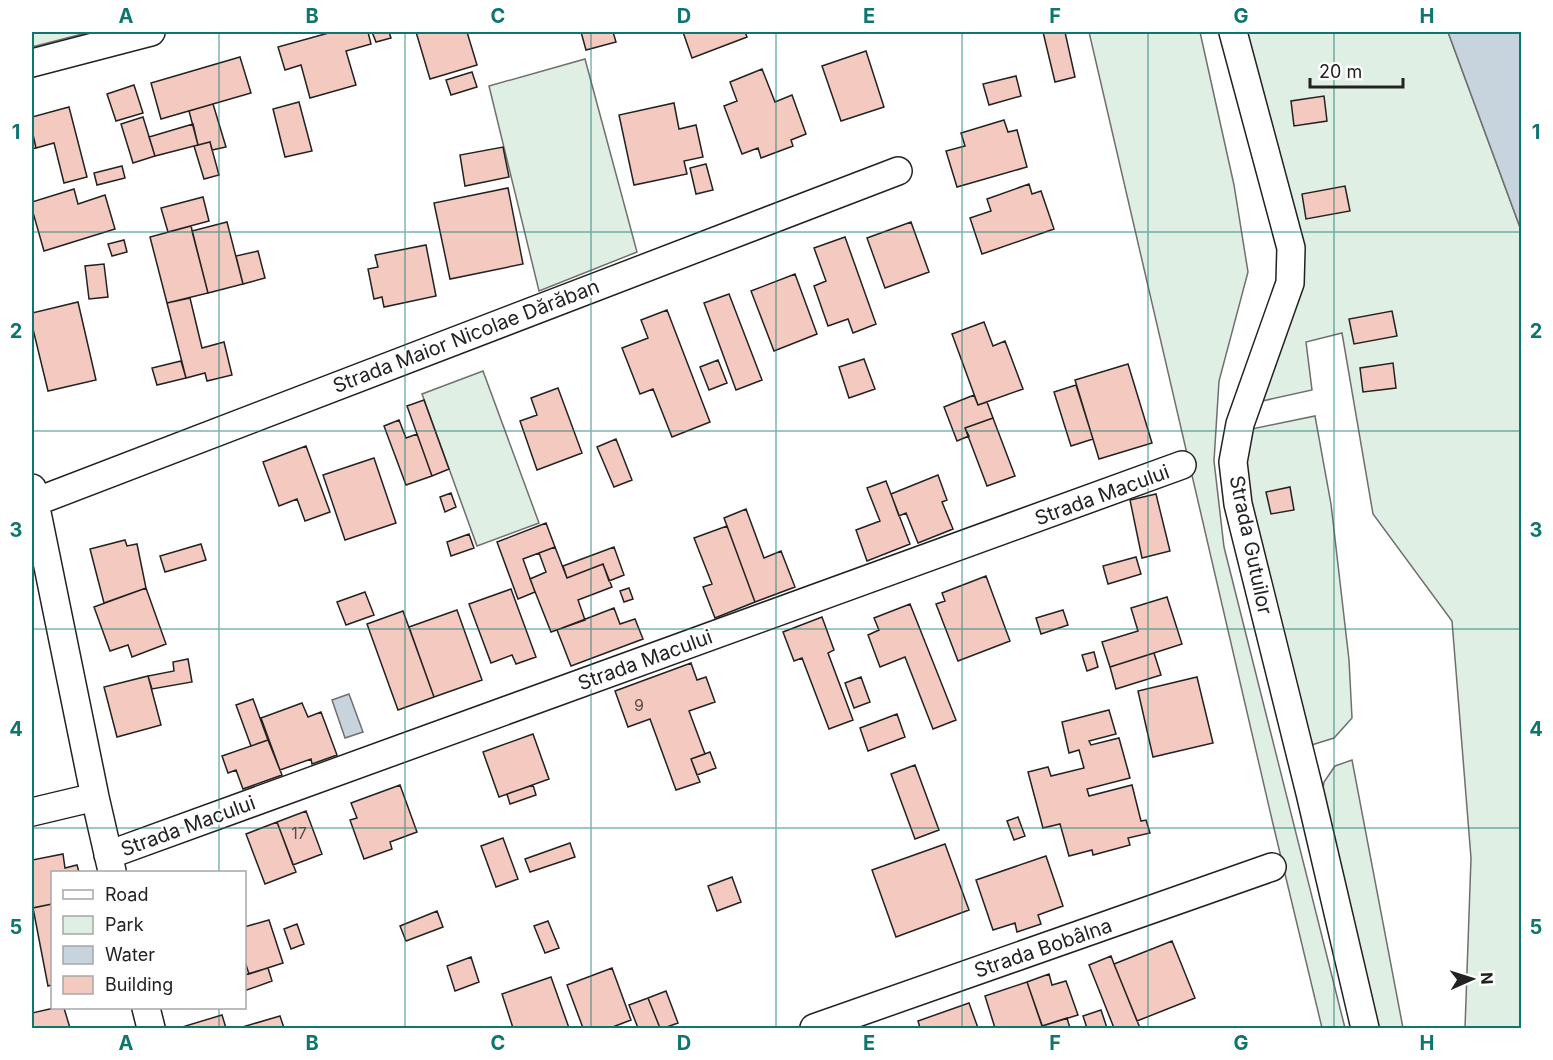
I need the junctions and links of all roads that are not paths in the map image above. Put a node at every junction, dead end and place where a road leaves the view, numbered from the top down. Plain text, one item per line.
1 (152, 32) edge
2 (1233, 32) edge
3 (32, 63) edge
4 (898, 171) dead end
5 (1182, 465) dead end
6 (33, 495) edge
7 (95, 797) junction
8 (32, 812) edge
9 (110, 864) edge
10 (1272, 867) dead end
11 (146, 1009) edge
12 (151, 1029) edge
13 (814, 1029) edge
14 (1365, 1029) edge

1 - 3 street
2 - 14 street, Strada Gutuilor
4 - 6 street, Strada Maior Nicolae Dărăban
5 - 9 street, Strada Macului
6 - 7 street
7 - 8 street
7 - 9 street
10 - 13 street, Strada Bobâlna
11 - 12 street

